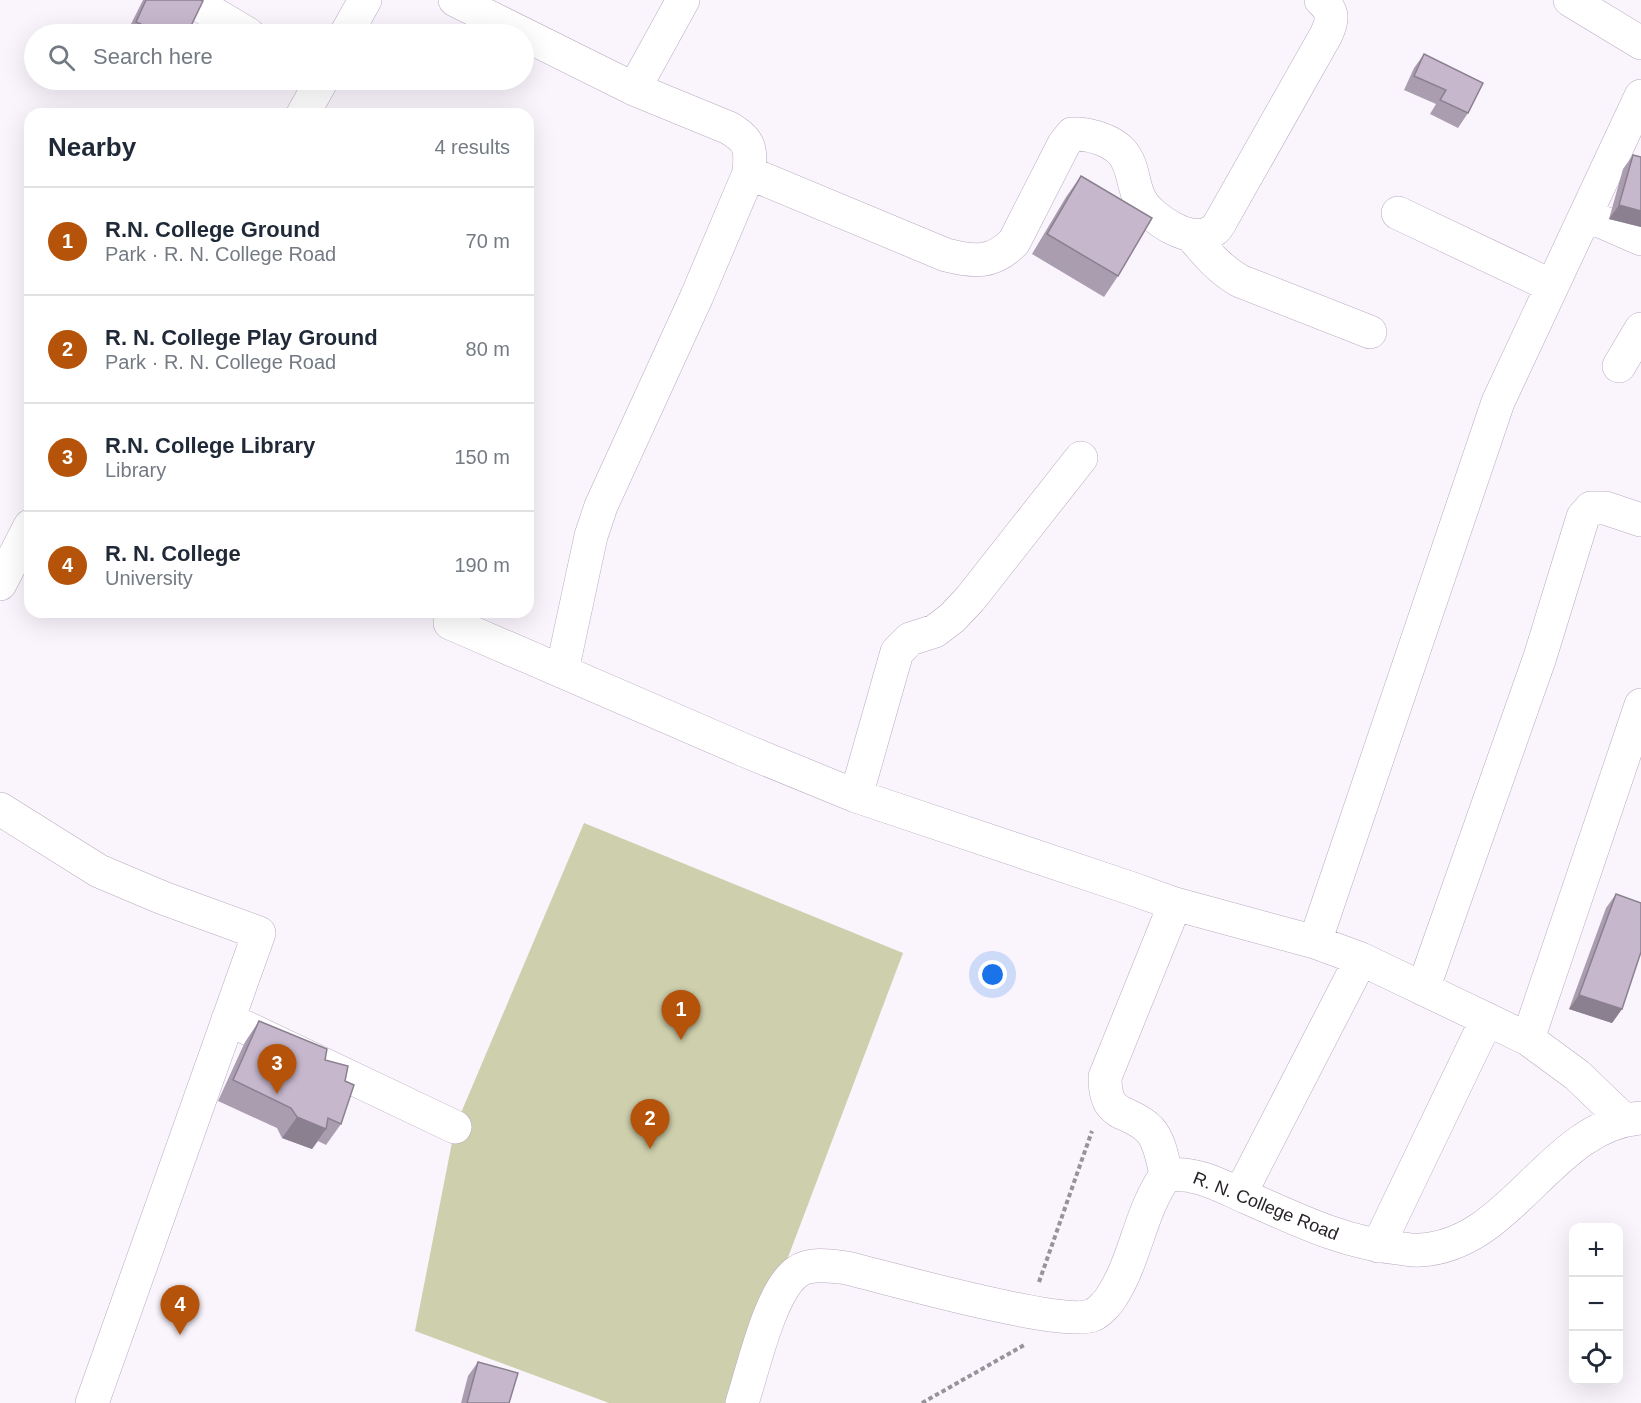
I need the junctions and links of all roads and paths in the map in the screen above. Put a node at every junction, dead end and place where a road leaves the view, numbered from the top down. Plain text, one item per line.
1 (190, 0) edge
2 (365, 0) edge
3 (455, 0) edge
4 (683, 0) edge
5 (1321, 0) edge
6 (1570, 0) edge
7 (231, 24) edge
8 (352, 24) edge
9 (503, 24) edge
10 (534, 39) edge
11 (1641, 43) edge
12 (634, 89) junction
13 (316, 90) edge
14 (1641, 96) edge
15 (306, 108) edge
16 (749, 173) junction
17 (1398, 213) dead end
18 (1586, 215) junction
19 (1191, 235) junction
20 (1641, 238) edge
21 (1552, 286) junction
22 (1641, 329) edge
23 (1370, 332) dead end
24 (1618, 366) dead end
25 (1081, 458) dead end
26 (1641, 520) edge
27 (24, 538) edge
28 (0, 584) edge
29 (450, 623) dead end
30 (562, 671) junction
31 (1641, 705) edge
32 (856, 796) junction
33 (0, 809) edge
34 (1175, 904) junction
35 (1315, 942) junction
36 (1361, 959) junction
37 (1424, 989) junction
38 (228, 1019) junction
39 (1487, 1019) junction
40 (1528, 1039) junction
41 (1105, 1093) junction
42 (1633, 1119) edge
43 (455, 1127) dead end
44 (1166, 1175) junction
45 (1240, 1194) junction
46 (1378, 1246) junction
47 (1029, 1311) junction
48 (1072, 1318) junction
49 (92, 1403) edge
50 (742, 1403) edge
51 (922, 1403) edge

1 - 7 street
2 - 8 street
3 - 9 street
4 - 12 street
5 - 19 street
6 - 11 street
10 - 12 street
12 - 16 street
13 - 15 street
14 - 18 street
16 - 19 street
16 - 30 street
17 - 21 street
18 - 20 street
18 - 21 street
19 - 23 street
21 - 35 street
22 - 24 street
25 - 32 street
26 - 37 street
27 - 28 street
29 - 30 street
30 - 32 street
31 - 40 street
32 - 34 street
33 - 38 street
34 - 35 street
34 - 41 street
35 - 36 street
36 - 37 street
36 - 45 street
37 - 39 street
38 - 43 street
38 - 49 street
39 - 40 street
39 - 46 street
40 - 42 street
41 - 44 street
41 - 47 path
42 - 46 street, R. N. College Road
44 - 45 street, R. N. College Road
44 - 48 street, R. N. College Road
45 - 46 street, R. N. College Road
47 - 48 street, R. N. College Road
47 - 50 street, R. N. College Road
48 - 51 path

